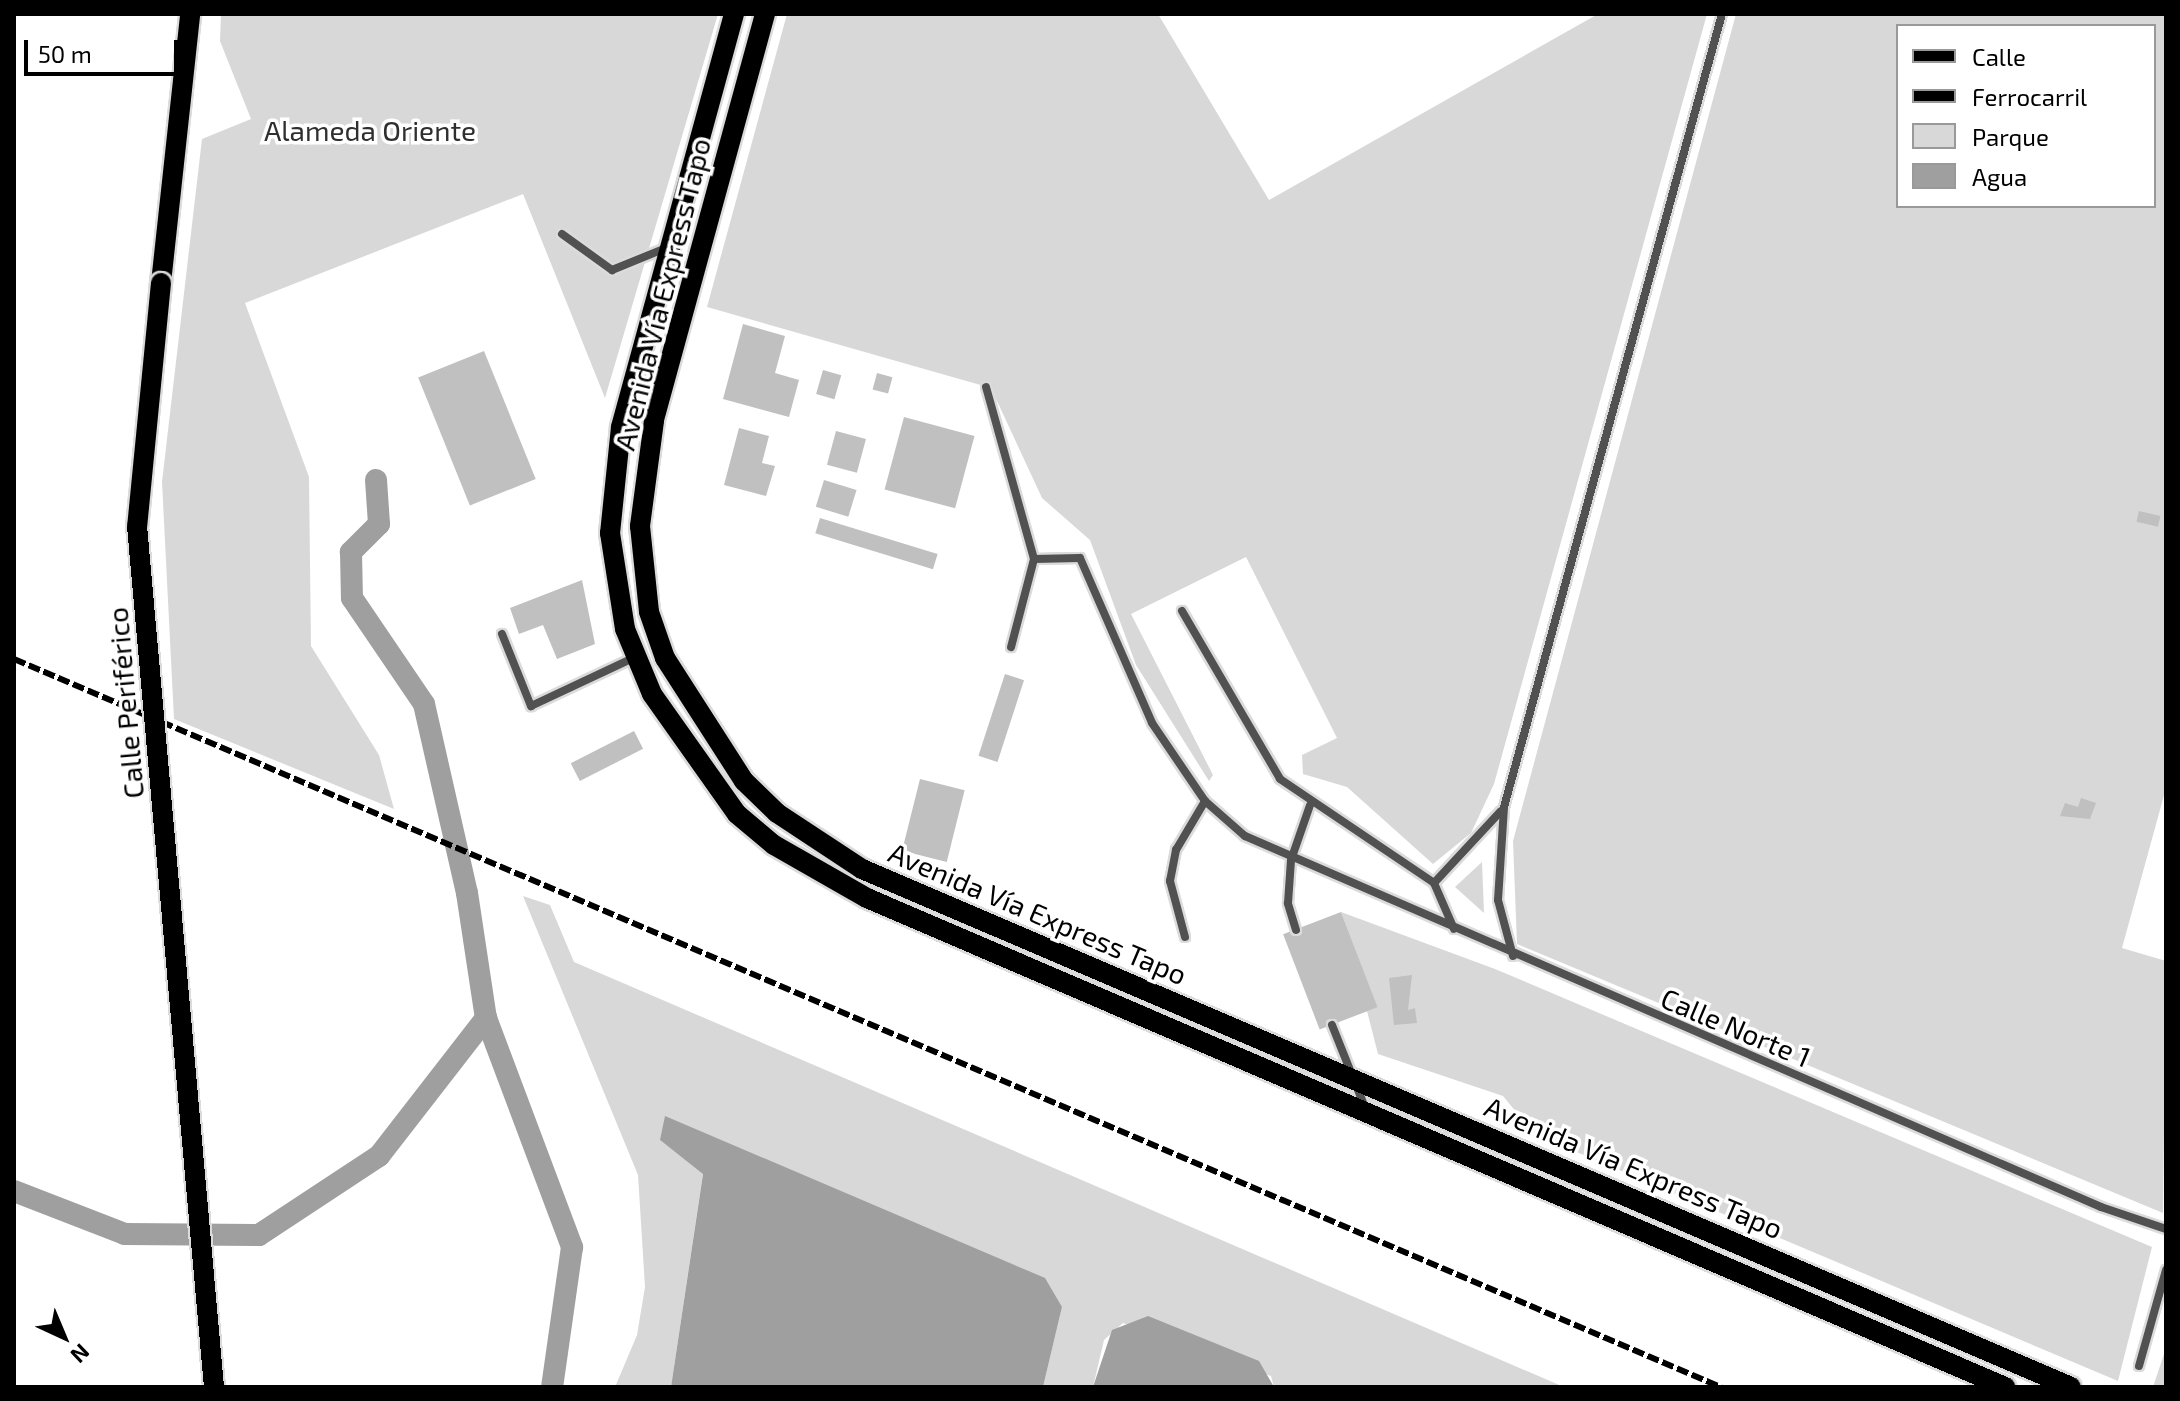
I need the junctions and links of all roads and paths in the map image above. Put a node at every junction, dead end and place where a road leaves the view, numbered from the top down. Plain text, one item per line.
1 (190, 14) edge
2 (734, 14) edge
3 (765, 14) edge
4 (1722, 14) edge
5 (562, 234) dead end
6 (670, 246) junction
7 (986, 387) dead end
8 (1034, 559) junction
9 (1182, 611) dead end
10 (502, 634) dead end
11 (1011, 647) dead end
12 (635, 656) junction
13 (1205, 801) junction
14 (1310, 805) junction
15 (1504, 807) junction
16 (1291, 860) junction
17 (1434, 883) junction
18 (1296, 930) dead end
19 (1454, 930) junction
20 (1185, 937) dead end
21 (1513, 956) junction
22 (1332, 1025) dead end
23 (1352, 1076) junction
24 (1367, 1113) junction
25 (2166, 1229) edge
26 (2166, 1270) edge
27 (2139, 1366) dead end
28 (214, 1387) edge
29 (2005, 1387) edge
30 (2071, 1387) edge

1 - 28 main road, Calle Periférico, bridge
2 - 6 main road, Avenida Vía Express Tapo
3 - 23 main road, Avenida Vía Express Tapo
4 - 15 lane
5 - 6 lane
6 - 12 main road, Avenida Vía Express Tapo
7 - 8 lane
8 - 11 lane
8 - 13 lane, Calle Norte 1
9 - 14 lane
10 - 12 lane
12 - 24 main road, Avenida Vía Express Tapo
13 - 16 lane, Calle Norte 1
13 - 20 lane
14 - 16 lane
14 - 17 lane
15 - 17 lane
15 - 21 lane
16 - 18 lane
16 - 19 lane, Calle Norte 1
17 - 19 lane
19 - 21 lane, Calle Norte 1
21 - 25 lane, Calle Norte 1
22 - 23 lane
23 - 24 lane
23 - 30 main road, Avenida Vía Express Tapo
24 - 29 main road, Avenida Vía Express Tapo
26 - 27 lane

